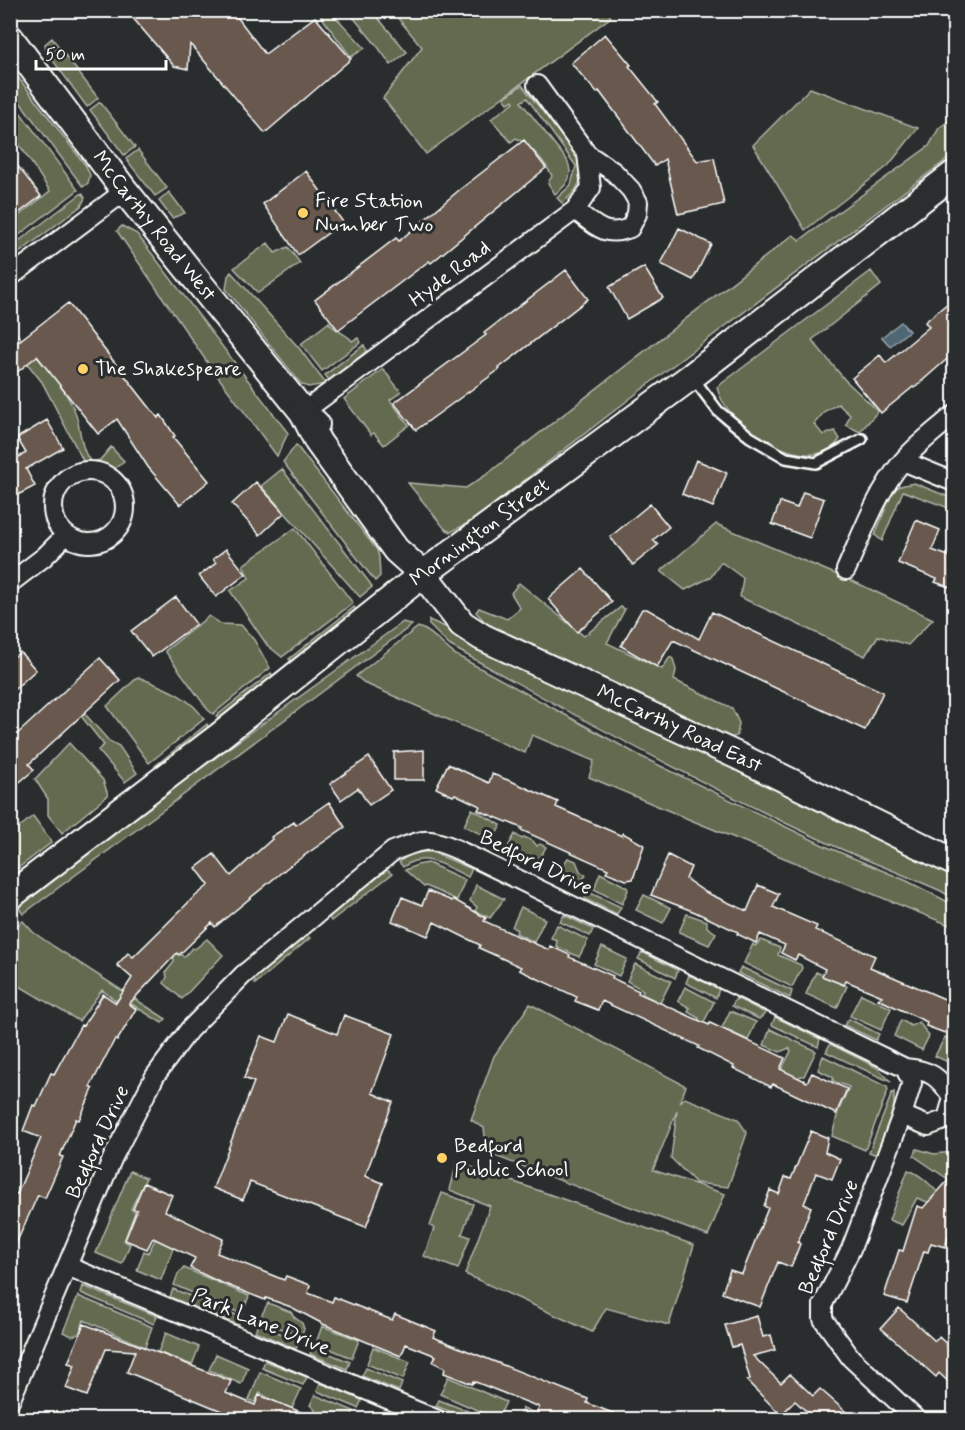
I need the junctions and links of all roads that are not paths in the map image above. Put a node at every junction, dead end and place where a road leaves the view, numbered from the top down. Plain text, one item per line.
1 (10, 38) edge
2 (537, 85) dead end
3 (587, 154) junction
4 (954, 174) edge
5 (125, 190) junction
6 (575, 210) junction
7 (10, 278) edge
8 (692, 376) junction
9 (303, 412) junction
10 (954, 415) edge
11 (862, 440) dead end
12 (903, 461) junction
13 (954, 482) edge
14 (66, 536) junction
15 (846, 570) dead end
16 (423, 574) junction
17 (10, 583) edge
18 (954, 862) edge
19 (10, 896) edge
20 (905, 1068) junction
21 (902, 1115) junction
22 (67, 1266) junction
23 (10, 1401) edge
24 (438, 1419) edge
25 (917, 1419) edge

1 - 5 street, McCarthy Road West
2 - 3 street
3 - 6 street, Hyde Road
3 - 6 street
4 - 8 street, Mornington Street
5 - 7 street
5 - 9 street, McCarthy Road West
6 - 9 street, Hyde Road
8 - 11 lane
8 - 16 street, Mornington Street
9 - 16 street, McCarthy Road West
10 - 12 street
12 - 13 street
12 - 15 street
14 - 14 street
14 - 17 street
16 - 18 street, McCarthy Road East
16 - 19 street, Mornington Street
20 - 21 street, Bedford Drive
20 - 21 street
20 - 22 street, Bedford Drive
21 - 25 street, Bedford Drive
22 - 23 street, Bedford Drive
22 - 24 street, Park Lane Drive

